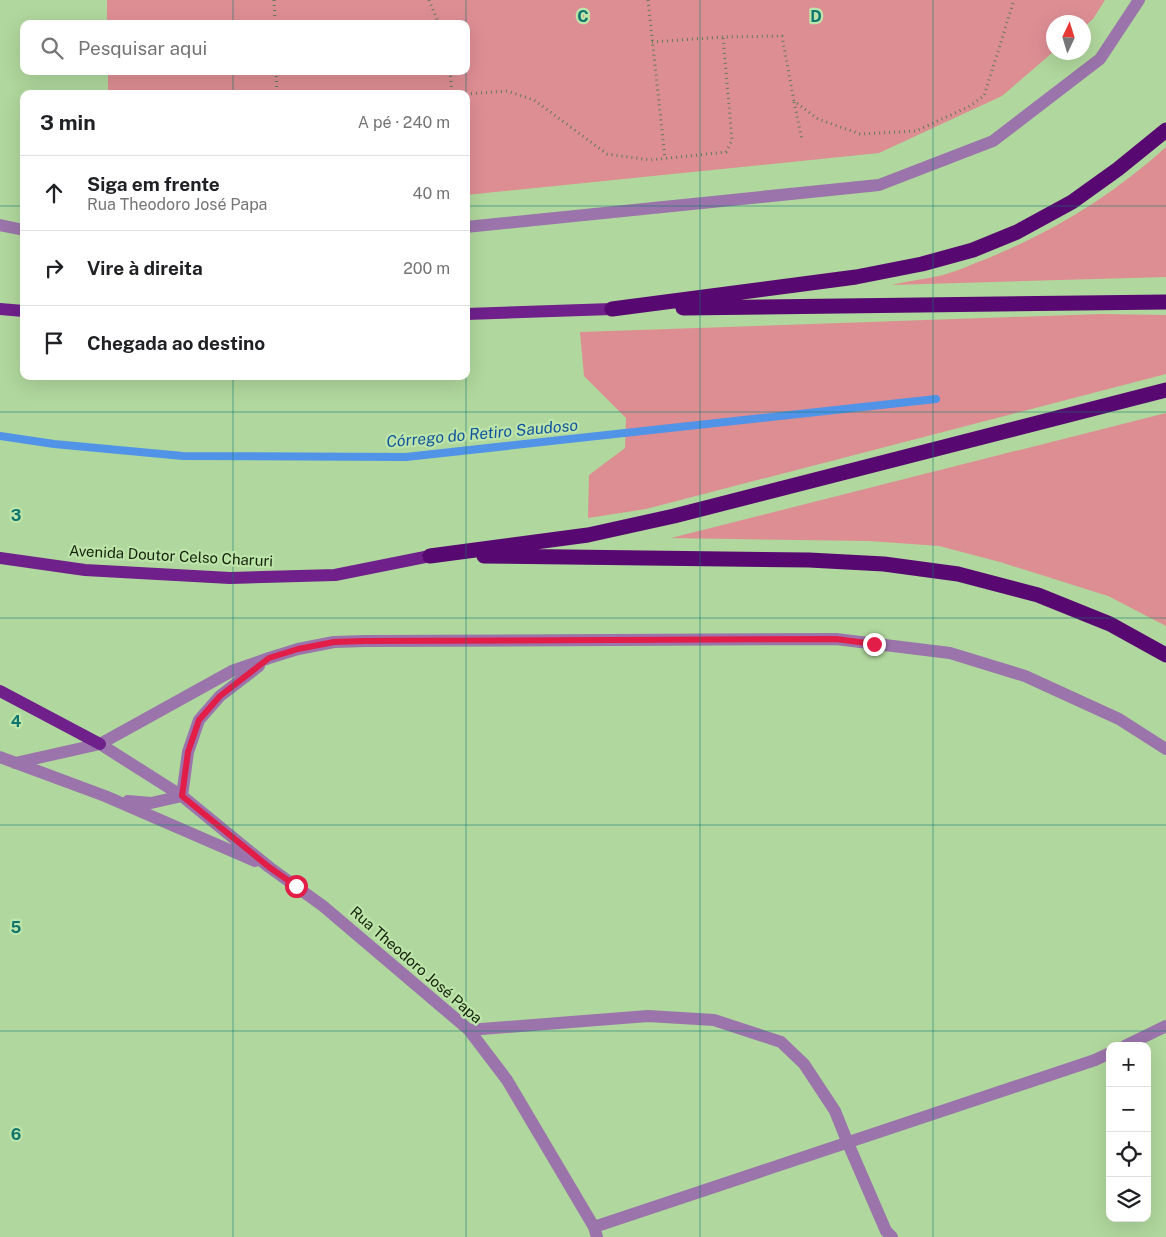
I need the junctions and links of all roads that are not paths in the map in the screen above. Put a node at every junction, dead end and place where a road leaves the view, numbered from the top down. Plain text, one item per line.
1 (1139, 0) edge
2 (1166, 130) edge
3 (0, 225) edge
4 (470, 227) edge
5 (20, 229) edge
6 (1166, 302) edge
7 (0, 308) edge
8 (612, 309) junction
9 (20, 310) edge
10 (470, 314) edge
11 (1166, 390) edge
12 (430, 556) junction
13 (5, 559) edge
14 (0, 571) edge
15 (1166, 655) edge
16 (269, 658) junction
17 (0, 691) edge
18 (100, 744) junction
19 (1166, 749) edge
20 (0, 757) edge
21 (15, 763) junction
22 (105, 796) junction
23 (182, 796) junction
24 (269, 867) junction
25 (1166, 1026) edge
26 (469, 1030) junction
27 (1133, 1042) edge
28 (1106, 1055) edge
29 (847, 1142) junction
30 (595, 1232) edge
31 (892, 1237) edge

1 - 4 street
2 - 8 highway
3 - 5 street
6 - 8 highway
7 - 9 main road
8 - 10 main road
11 - 12 highway
12 - 13 main road, Avenida Doutor Celso Charuri
12 - 15 highway
13 - 14 main road
16 - 18 street
16 - 19 street
16 - 23 street
17 - 18 main road
18 - 21 street
18 - 23 street, Rua Theodoro José Papa
20 - 21 street, Rua Theodoro José Papa
21 - 22 street, Rua Theodoro José Papa
22 - 23 street
22 - 24 street, Rua Theodoro José Papa
23 - 24 street, Rua Theodoro José Papa
24 - 26 street, Rua Theodoro José Papa
25 - 27 street
26 - 29 street
26 - 30 street, Rua Theodoro José Papa
28 - 29 street
29 - 30 street
29 - 31 street

